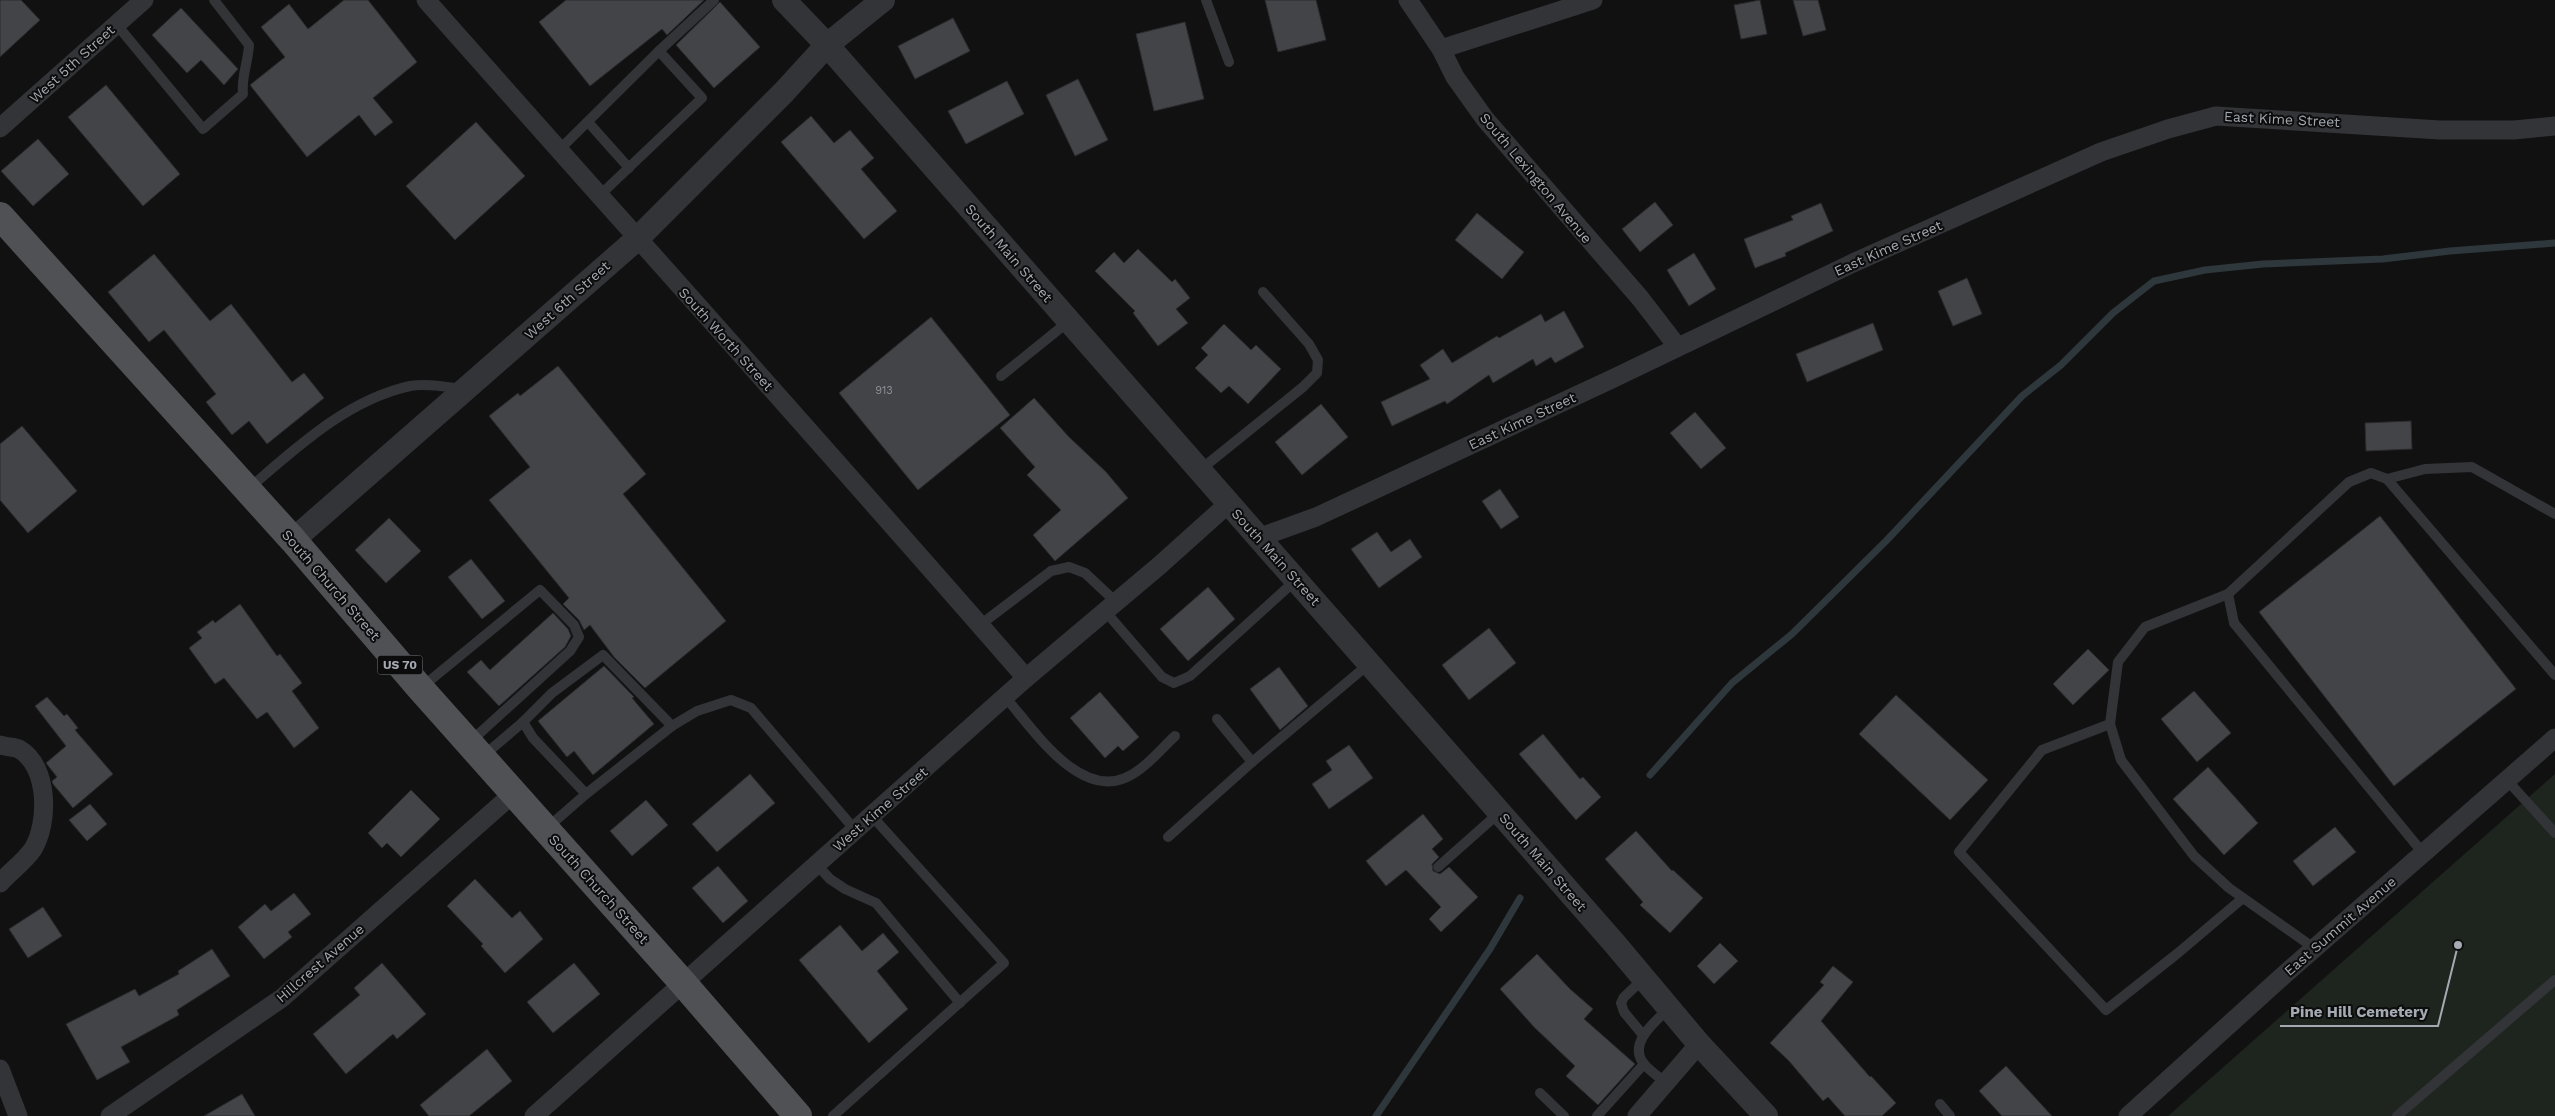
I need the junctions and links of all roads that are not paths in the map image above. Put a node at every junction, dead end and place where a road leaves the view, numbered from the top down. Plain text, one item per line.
1 (214, 0) edge
2 (426, 0) edge
3 (714, 0) edge
4 (883, 0) edge
5 (1206, 0) edge
6 (1408, 0) edge
7 (1593, 0) edge
8 (788, 1) edge
9 (136, 3) edge
10 (117, 25) junction
11 (827, 45) junction
12 (1441, 49) junction
13 (659, 51) junction
14 (1228, 62) dead end
15 (588, 122) junction
16 (2555, 126) edge
17 (0, 128) edge
18 (559, 150) junction
19 (629, 168) junction
20 (600, 196) junction
21 (0, 216) edge
22 (637, 239) junction
23 (1263, 292) dead end
24 (1069, 321) junction
25 (1677, 346) junction
26 (1001, 376) dead end
27 (466, 389) junction
28 (1199, 470) junction
29 (2387, 479) junction
30 (247, 490) junction
31 (1228, 504) junction
32 (2555, 514) edge
33 (1258, 538) junction
34 (293, 540) junction
35 (1296, 580) junction
36 (2228, 594) junction
37 (1111, 606) junction
38 (980, 625) junction
39 (1370, 663) junction
40 (2555, 675) edge
41 (1026, 678) junction
42 (420, 688) junction
43 (1005, 697) junction
44 (1217, 719) dead end
45 (522, 722) junction
46 (2110, 724) junction
47 (672, 726) junction
48 (1175, 736) dead end
49 (2555, 738) edge
50 (0, 745) edge
51 (476, 750) junction
52 (1252, 762) junction
53 (2506, 779) junction
54 (515, 792) junction
55 (586, 794) junction
56 (1500, 812) junction
57 (872, 816) junction
58 (546, 829) junction
59 (856, 830) junction
60 (2555, 833) edge
61 (1168, 838) dead end
62 (2422, 853) junction
63 (817, 865) junction
64 (1438, 867) dead end
65 (0, 883) edge
66 (2243, 898) junction
67 (2314, 948) junction
68 (1644, 978) junction
69 (2555, 980) edge
70 (684, 983) junction
71 (960, 1003) junction
72 (1669, 1008) junction
73 (1643, 1035) junction
74 (1699, 1044) junction
75 (1644, 1064) junction
76 (0, 1069) edge
77 (1666, 1082) junction
78 (1540, 1093) dead end
79 (1940, 1104) dead end
80 (18, 1116) edge
81 (110, 1116) edge
82 (534, 1116) edge
83 (798, 1116) edge
84 (833, 1116) edge
85 (1564, 1116) edge
86 (1597, 1116) edge
87 (1637, 1116) edge
88 (1766, 1116) edge
89 (1950, 1116) edge
90 (2128, 1116) edge
91 (2397, 1116) edge

1 - 10 lane
2 - 18 street, South Worth Street
3 - 13 lane
4 - 11 street, West 6th Street
5 - 14 lane
6 - 12 street, South Lexington Avenue
7 - 12 street
8 - 11 street, South Main Street
9 - 10 street, West 5th Street
10 - 17 street, West 5th Street
11 - 22 street, West 6th Street
11 - 24 street, South Main Street
12 - 25 street, South Lexington Avenue
13 - 15 lane
13 - 19 lane
15 - 18 lane
15 - 19 lane
16 - 25 street, East Kime Street
18 - 20 street, South Worth Street
19 - 20 lane
20 - 22 street, South Worth Street
21 - 30 main road, South Church Street / US 70
22 - 27 street, West 6th Street
22 - 38 street, South Worth Street
23 - 28 lane
24 - 26 lane
24 - 28 street, South Main Street
25 - 33 street, East Kime Street
27 - 30 lane
27 - 34 street, West 6th Street
28 - 31 street, South Main Street
29 - 32 lane
29 - 36 lane
29 - 40 lane
30 - 34 main road, South Church Street / US 70
31 - 33 street, South Main Street
31 - 37 street, West Kime Street
33 - 35 street, South Main Street
34 - 42 main road, South Church Street / US 70
35 - 37 lane
35 - 39 street, South Main Street
36 - 46 lane
36 - 62 lane
37 - 38 lane
37 - 41 street, West Kime Street
38 - 41 street, South Worth Street
39 - 52 lane
39 - 56 street, South Main Street
41 - 43 street, West Kime Street
42 - 51 main road, South Church Street / US 70
42 - 51 lane
43 - 48 lane
43 - 57 street, West Kime Street
44 - 52 lane
45 - 47 lane
45 - 51 lane
45 - 55 lane
46 - 66 lane
46 - 66 lane
47 - 55 lane
47 - 59 lane
49 - 53 street, East Summit Avenue
50 - 65 street
51 - 54 main road, South Church Street / US 70
52 - 61 lane
53 - 60 lane
53 - 62 street, East Summit Avenue
54 - 58 main road, South Church Street / US 70
54 - 81 street, Hillcrest Avenue
55 - 58 lane
56 - 64 lane
56 - 68 street, South Main Street
57 - 59 street, West Kime Street
57 - 71 lane
58 - 70 main road, South Church Street / US 70
59 - 63 street, West Kime Street
62 - 67 street, East Summit Avenue
63 - 70 street, West Kime Street
63 - 71 lane
66 - 67 lane
67 - 90 street, East Summit Avenue
68 - 72 street, South Main Street
68 - 73 lane
69 - 91 lane
70 - 82 street, West Kime Street
70 - 83 main road, South Church Street / US 70
71 - 84 lane
72 - 73 lane
72 - 74 street, South Main Street
73 - 75 lane
74 - 77 street
74 - 88 street, South Main Street
75 - 77 lane
75 - 86 lane
76 - 80 street
77 - 87 street
78 - 85 lane
79 - 89 lane

